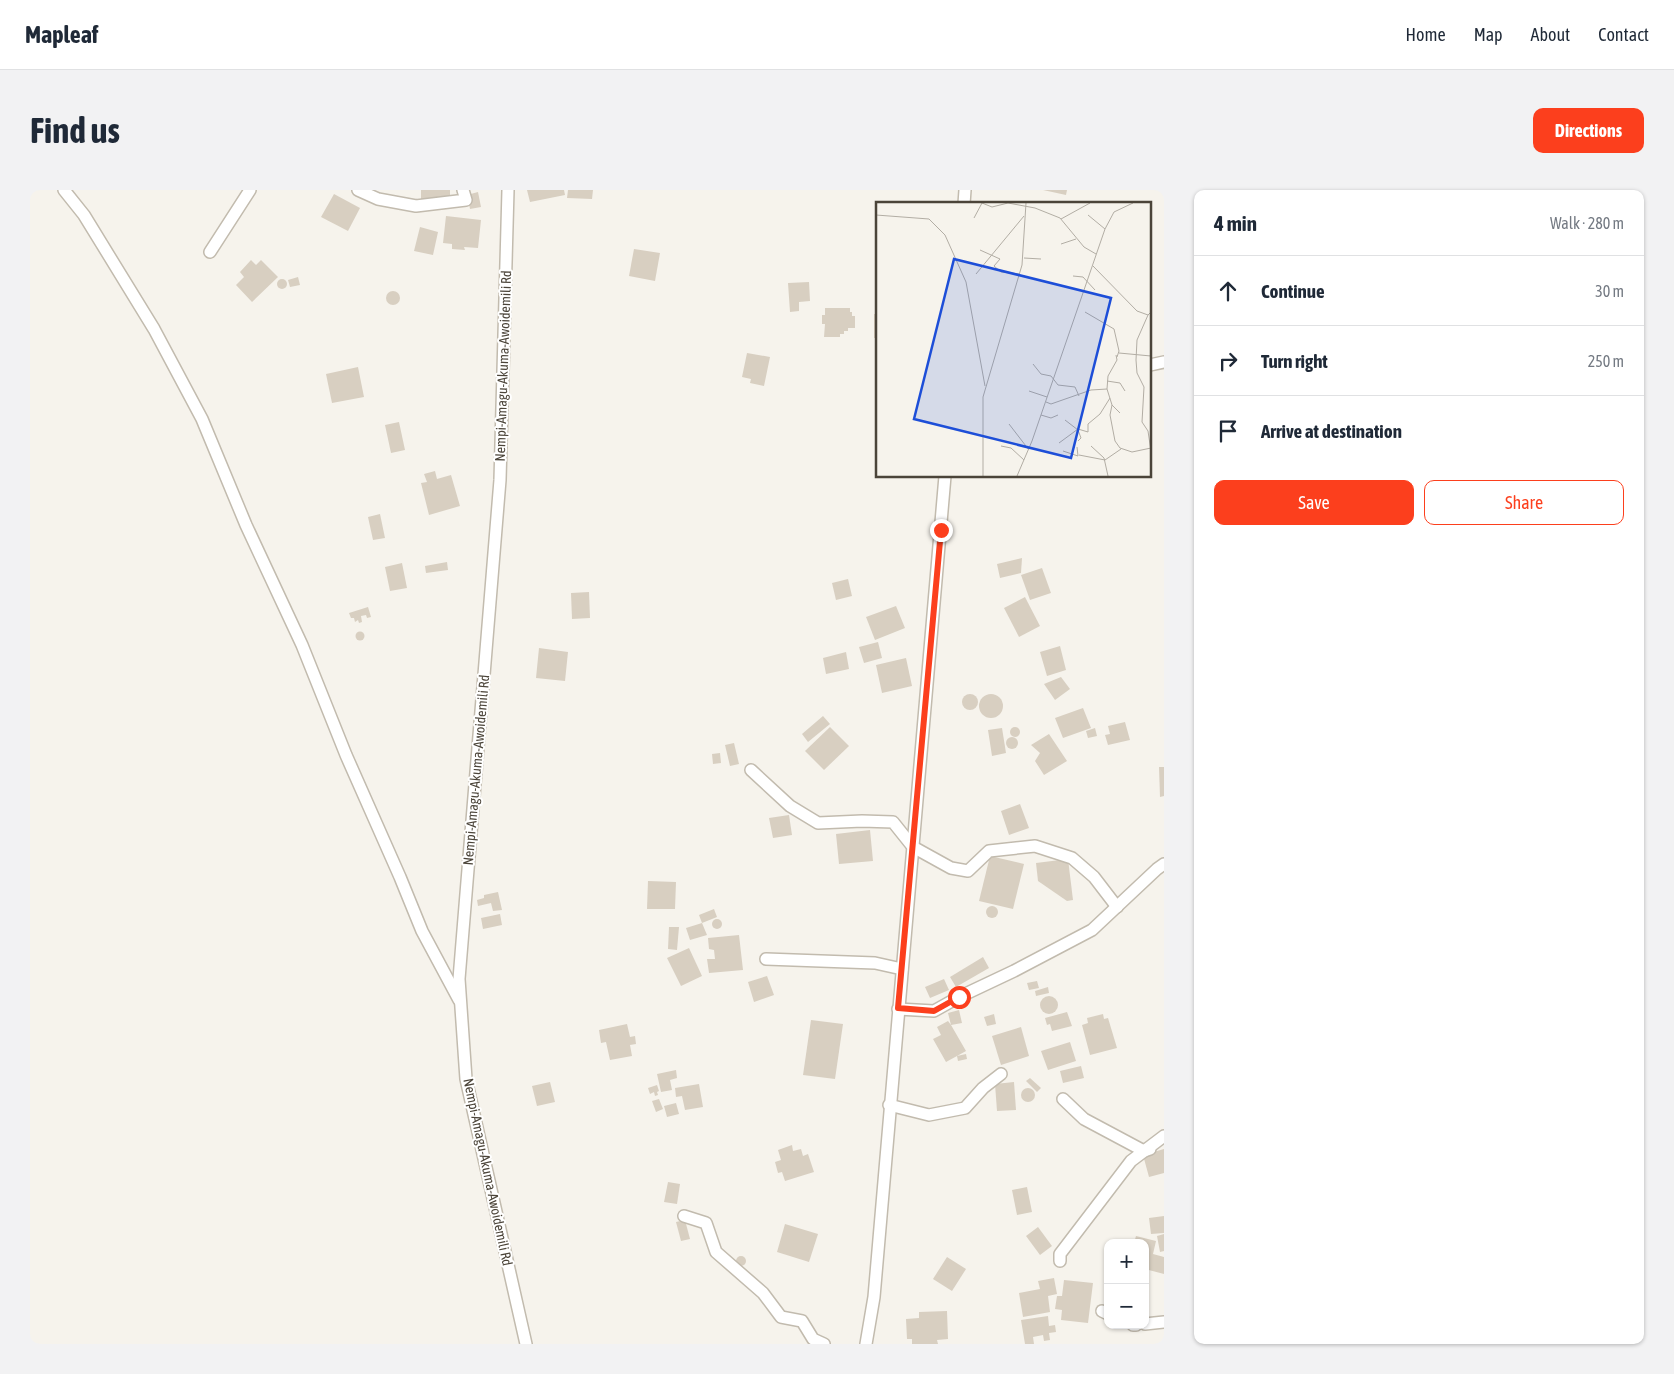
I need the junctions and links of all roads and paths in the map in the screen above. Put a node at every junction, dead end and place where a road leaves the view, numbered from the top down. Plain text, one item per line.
1 (64, 190) edge
2 (250, 190) edge
3 (358, 190) edge
4 (463, 190) edge
5 (508, 190) edge
6 (210, 252) dead end
7 (945, 478) edge
8 (751, 770) dead end
9 (913, 847) junction
10 (1164, 864) edge
11 (1117, 907) junction
12 (766, 959) dead end
13 (902, 969) junction
14 (461, 1004) junction
15 (898, 1008) junction
16 (1001, 1074) dead end
17 (1063, 1099) dead end
18 (890, 1105) junction
19 (1164, 1136) edge
20 (1164, 1143) edge
21 (1144, 1151) junction
22 (684, 1216) dead end
23 (1060, 1261) dead end
24 (1164, 1322) edge
25 (1149, 1324) edge
26 (526, 1344) edge
27 (824, 1344) edge
28 (866, 1344) edge

1 - 14 street
2 - 6 street
3 - 4 street
5 - 14 street, Nempi-Amagu-Akuma-Awoidemili Rd
7 - 9 street
8 - 9 street
9 - 11 street
9 - 13 street
10 - 11 street
11 - 15 street
12 - 13 street
13 - 15 street
14 - 26 street, Nempi-Amagu-Akuma-Awoidemili Rd
15 - 18 street
16 - 18 street
17 - 21 street
18 - 28 street
19 - 21 street
20 - 21 street
21 - 23 street
22 - 27 street
24 - 25 street

